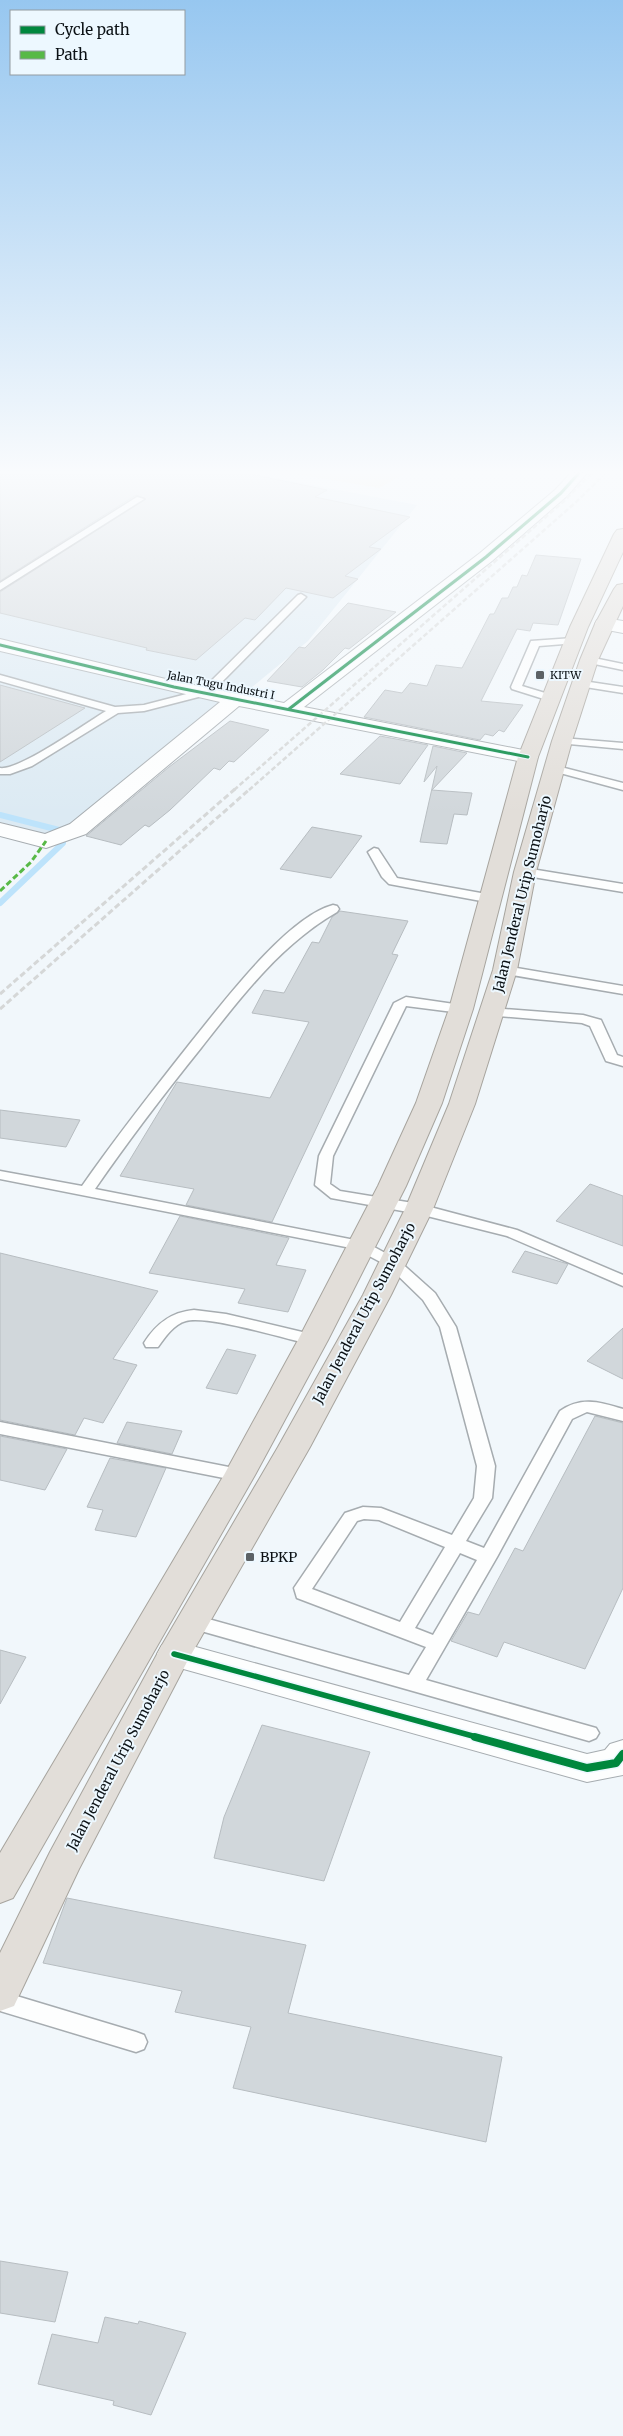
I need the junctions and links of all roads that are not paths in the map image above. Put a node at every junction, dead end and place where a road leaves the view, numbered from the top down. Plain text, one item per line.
1 (448, 587) edge
2 (599, 587) edge
3 (623, 589) edge
4 (301, 597) dead end
5 (604, 624) junction
6 (623, 626) edge
7 (573, 642) junction
8 (0, 645) edge
9 (589, 660) junction
10 (623, 667) edge
11 (0, 678) edge
12 (583, 684) junction
13 (623, 690) edge
14 (206, 692) junction
15 (237, 698) junction
16 (551, 698) junction
17 (289, 709) junction
18 (115, 710) junction
19 (562, 740) junction
20 (623, 746) edge
21 (528, 757) junction
22 (553, 768) junction
23 (0, 771) edge
24 (623, 787) edge
25 (0, 828) edge
26 (374, 852) dead end
27 (526, 872) junction
28 (623, 888) edge
29 (492, 899) junction
30 (333, 909) dead end
31 (505, 970) junction
32 (623, 990) edge
33 (461, 1009) junction
34 (491, 1012) junction
35 (623, 1062) edge
36 (0, 1175) edge
37 (86, 1191) junction
38 (384, 1202) junction
39 (419, 1209) junction
40 (360, 1245) junction
41 (393, 1263) junction
42 (623, 1281) edge
43 (313, 1340) junction
44 (152, 1343) dead end
45 (623, 1415) edge
46 (0, 1428) edge
47 (239, 1475) junction
48 (454, 1544) junction
49 (488, 1557) junction
50 (194, 1622) junction
51 (404, 1631) junction
52 (436, 1643) junction
53 (174, 1654) junction
54 (414, 1684) junction
55 (589, 1734) dead end
56 (623, 1754) edge
57 (0, 1887) edge
58 (0, 1994) edge
59 (0, 2001) edge
60 (136, 2042) dead end

1 - 17 street
2 - 7 highway, Jalan Jenderal Urip Sumoharjo
3 - 5 highway, Jalan Jenderal Urip Sumoharjo
4 - 14 lane
5 - 6 street
5 - 9 highway, Jalan Jenderal Urip Sumoharjo
7 - 16 highway, Jalan Jenderal Urip Sumoharjo
7 - 16 lane
8 - 14 street, Jalan Tugu Industri I
9 - 10 lane
9 - 12 highway, Jalan Jenderal Urip Sumoharjo
11 - 18 lane
12 - 13 lane
12 - 19 highway, Jalan Jenderal Urip Sumoharjo
14 - 15 street, Jalan Tugu Industri I
14 - 18 lane
15 - 17 street, Jalan Tugu Industri I
15 - 25 street
16 - 21 highway, Jalan Jenderal Urip Sumoharjo
17 - 21 street, Jalan Tugu Industri I
18 - 23 lane
19 - 20 lane
19 - 22 highway, Jalan Jenderal Urip Sumoharjo
21 - 29 highway, Jalan Jenderal Urip Sumoharjo
22 - 24 lane
22 - 27 highway, Jalan Jenderal Urip Sumoharjo
26 - 29 lane
27 - 28 lane
27 - 31 highway, Jalan Jenderal Urip Sumoharjo
29 - 33 highway, Jalan Jenderal Urip Sumoharjo
30 - 37 lane
31 - 32 lane
31 - 34 highway, Jalan Jenderal Urip Sumoharjo
33 - 38 highway, Jalan Jenderal Urip Sumoharjo
33 - 38 lane
34 - 35 lane
34 - 39 highway, Jalan Jenderal Urip Sumoharjo
36 - 37 lane
37 - 40 lane
38 - 39 lane
38 - 40 highway, Jalan Jenderal Urip Sumoharjo
39 - 41 highway, Jalan Jenderal Urip Sumoharjo
39 - 42 lane
40 - 41 lane
40 - 43 highway, Jalan Jenderal Urip Sumoharjo
41 - 48 lane
41 - 50 highway, Jalan Jenderal Urip Sumoharjo
43 - 44 lane
43 - 47 highway, Jalan Jenderal Urip Sumoharjo
45 - 49 lane
46 - 47 lane
47 - 57 highway, Jalan Jenderal Urip Sumoharjo
48 - 49 lane
48 - 51 lane
48 - 51 lane
49 - 52 lane
50 - 53 highway, Jalan Jenderal Urip Sumoharjo
50 - 54 lane
51 - 52 lane
52 - 54 lane
53 - 56 street
53 - 58 highway, Jalan Jenderal Urip Sumoharjo
54 - 55 lane
59 - 60 lane

